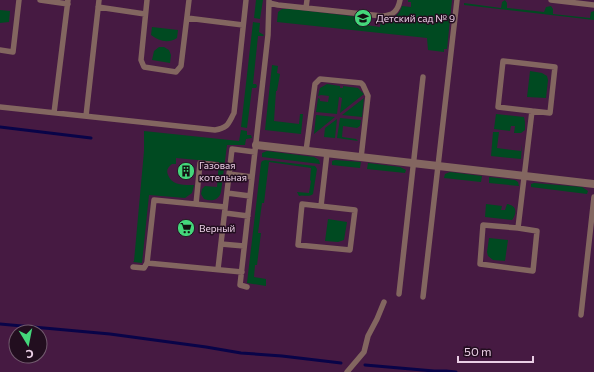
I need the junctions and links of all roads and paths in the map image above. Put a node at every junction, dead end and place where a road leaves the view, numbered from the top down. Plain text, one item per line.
1 (19, 0) edge
2 (40, 0) edge
3 (99, 0) edge
4 (147, 0) edge
5 (189, 0) edge
6 (246, 0) edge
7 (307, 0) edge
8 (400, 0) edge
9 (457, 0) edge
10 (551, 0) edge
11 (68, 2) edge
12 (269, 2) edge
13 (594, 5) edge
14 (98, 7) junction
15 (306, 8) junction
16 (145, 14) junction
17 (187, 18) junction
18 (243, 25) junction
19 (0, 50) edge
20 (423, 77) dead end
21 (0, 107) edge
22 (532, 111) junction
23 (54, 113) junction
24 (86, 116) junction
25 (255, 149) junction
26 (306, 151) junction
27 (326, 153) junction
28 (361, 158) junction
29 (414, 163) junction
30 (217, 165) dead end
31 (438, 166) junction
32 (229, 174) junction
33 (252, 177) junction
34 (524, 177) junction
35 (594, 184) edge
36 (227, 193) junction
37 (250, 196) junction
38 (594, 197) edge
39 (196, 204) junction
40 (321, 206) junction
41 (225, 210) junction
42 (248, 216) junction
43 (518, 228) junction
44 (221, 244) junction
45 (244, 246) junction
46 (147, 263) junction
47 (133, 267) dead end
48 (218, 269) junction
49 (242, 272) junction
50 (247, 287) dead end
51 (399, 294) dead end
52 (423, 297) dead end
53 (384, 302) dead end
54 (581, 315) dead end
55 (347, 372) edge

1 - 19 lane
2 - 11 lane
3 - 14 lane
4 - 16 lane
5 - 17 lane
6 - 18 lane
7 - 15 lane
8 - 15 lane
9 - 31 lane
10 - 13 lane
11 - 23 lane
12 - 15 lane
12 - 25 lane
14 - 16 lane
14 - 24 lane
16 - 17 lane
17 - 18 lane
18 - 24 lane
20 - 29 lane
21 - 23 lane
22 - 22 lane
22 - 34 lane
23 - 24 lane
25 - 26 street
25 - 32 lane
25 - 33 lane
26 - 27 street
26 - 28 lane
27 - 28 street
27 - 40 lane
28 - 29 street
29 - 31 street
29 - 51 lane
30 - 39 lane
31 - 34 street
31 - 52 lane
32 - 33 lane
32 - 36 lane
33 - 37 lane
34 - 35 street
34 - 43 lane
36 - 37 lane
36 - 41 lane
37 - 42 lane
38 - 54 lane
39 - 41 lane
39 - 46 lane
40 - 40 lane
41 - 42 lane
41 - 44 lane
42 - 45 lane
43 - 43 lane
44 - 45 lane
44 - 48 lane
45 - 49 lane
46 - 47 lane
46 - 48 lane
48 - 49 lane
49 - 50 lane
53 - 55 lane

